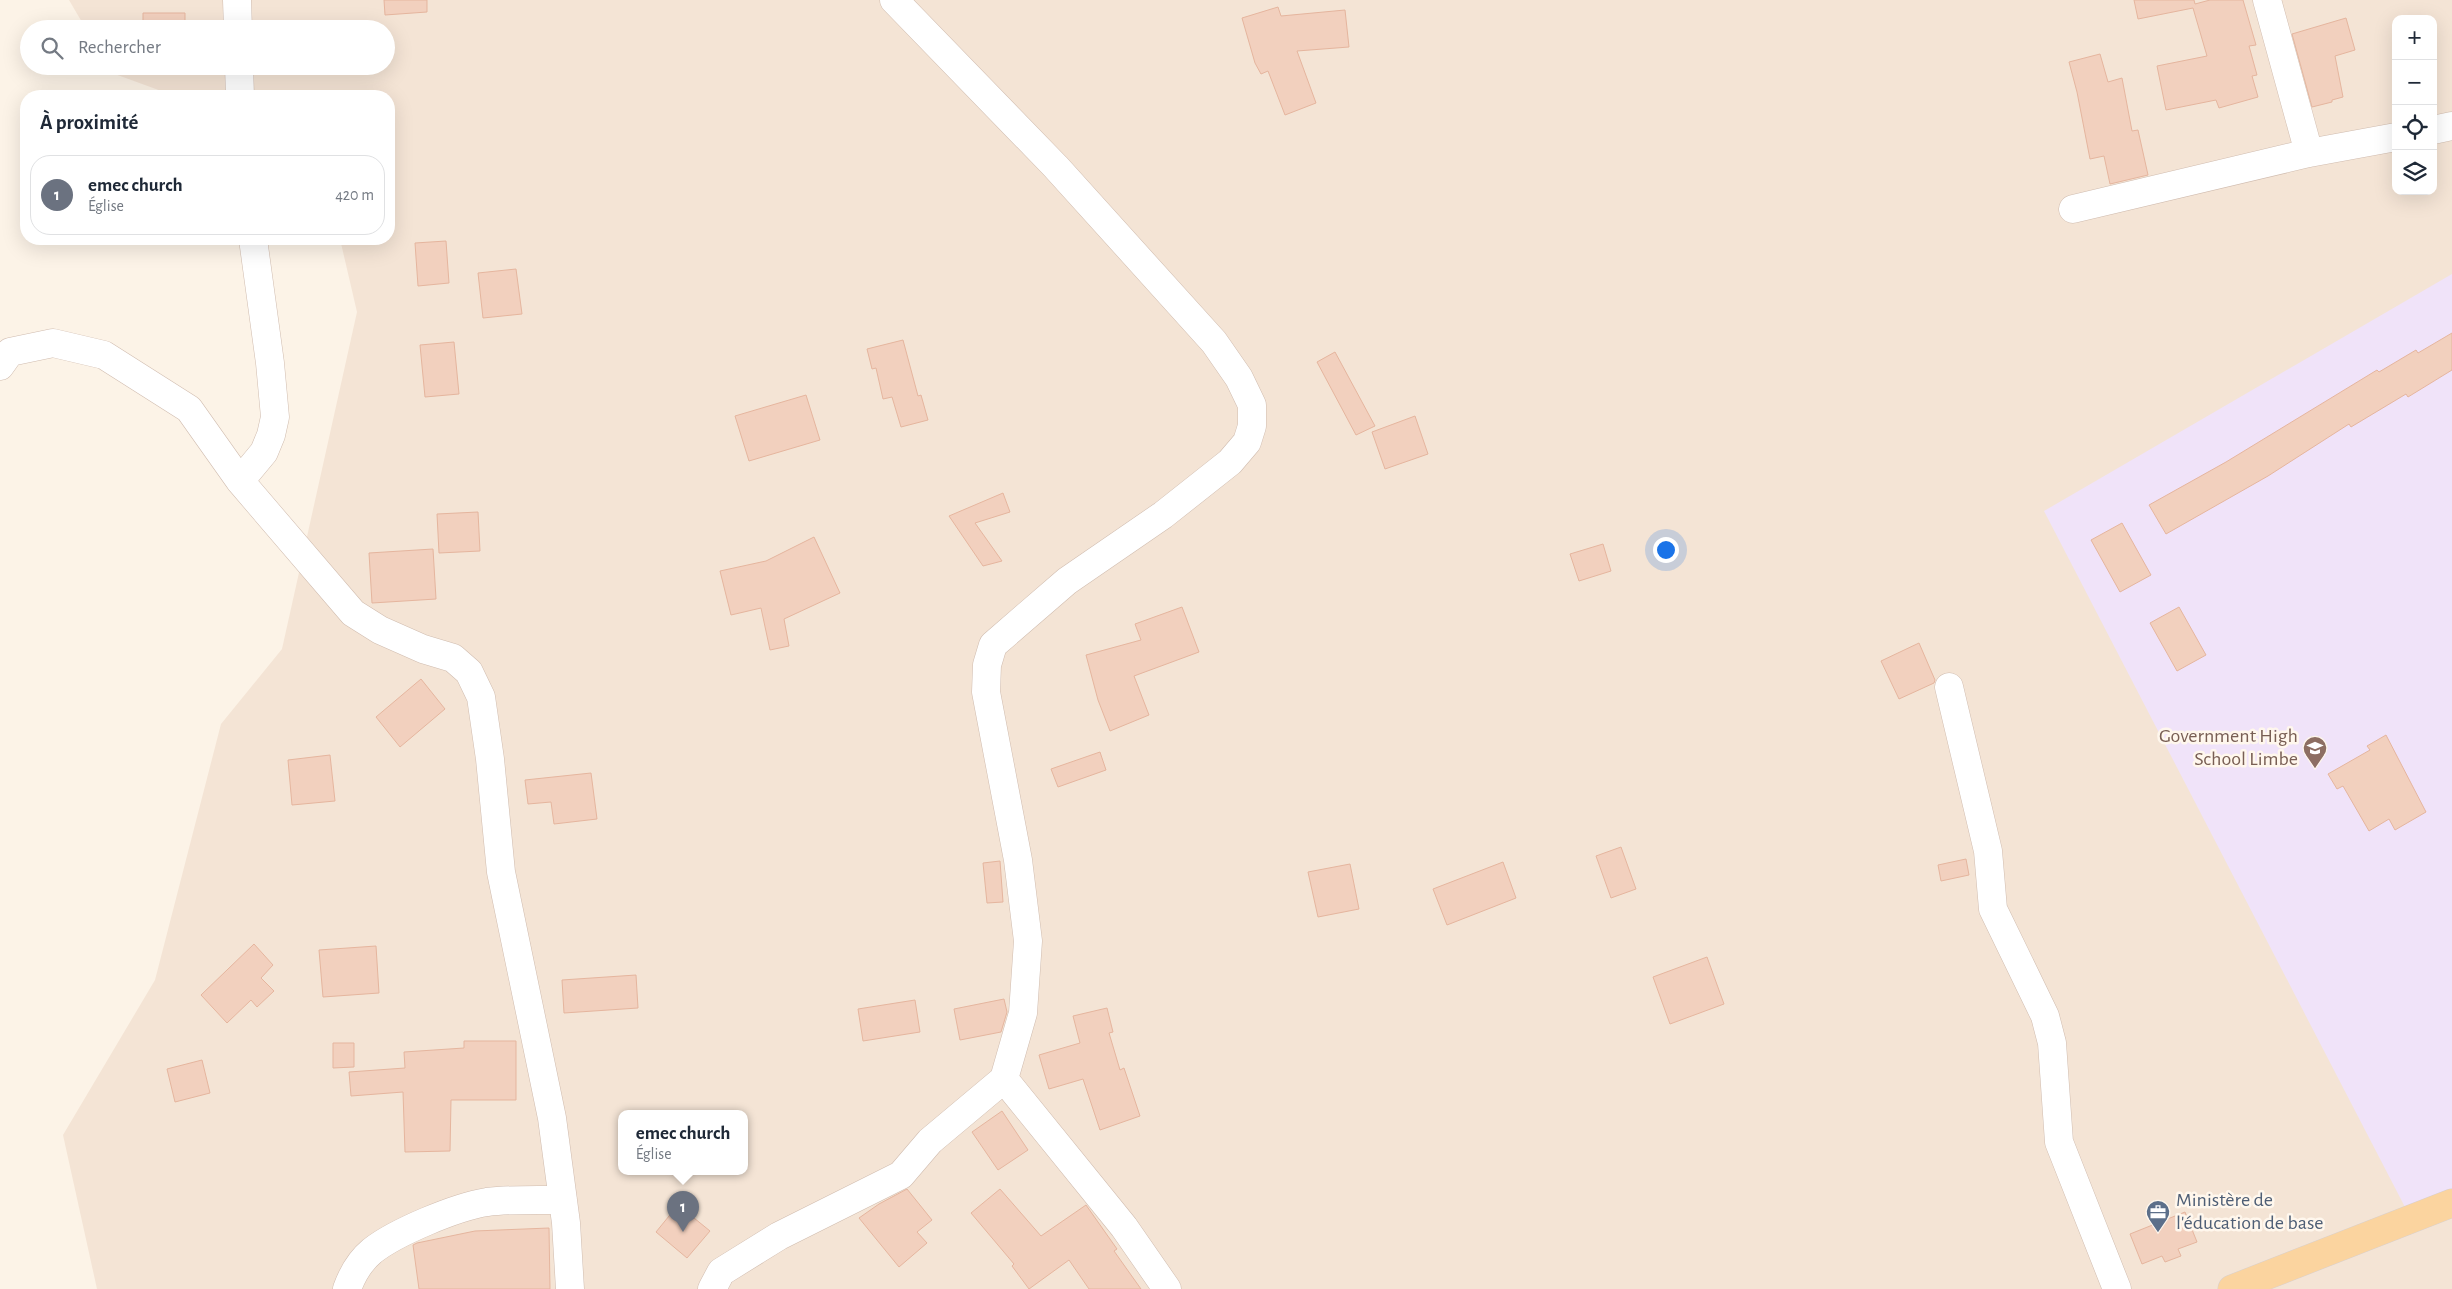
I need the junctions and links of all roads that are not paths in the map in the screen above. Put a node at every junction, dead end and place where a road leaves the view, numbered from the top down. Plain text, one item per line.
1 (237, 0) edge
2 (894, 0) edge
3 (2267, 0) edge
4 (238, 20) edge
5 (239, 75) edge
6 (240, 90) edge
7 (2452, 126) edge
8 (2437, 129) edge
9 (2392, 138) edge
10 (2309, 153) junction
11 (2073, 209) dead end
12 (253, 245) edge
13 (0, 366) edge
14 (240, 481) junction
15 (1949, 687) dead end
16 (1004, 1079) junction
17 (563, 1200) junction
18 (2452, 1203) edge
19 (347, 1289) edge
20 (570, 1289) edge
21 (712, 1289) edge
22 (1166, 1289) edge
23 (2117, 1289) edge
24 (2232, 1289) edge

1 - 4 street
2 - 16 street
3 - 10 street
5 - 6 street
7 - 8 street
9 - 10 street
10 - 11 street
12 - 14 street
13 - 14 street
14 - 17 street
15 - 23 street
16 - 21 street
16 - 22 street
17 - 19 street
17 - 20 street
18 - 24 main road

